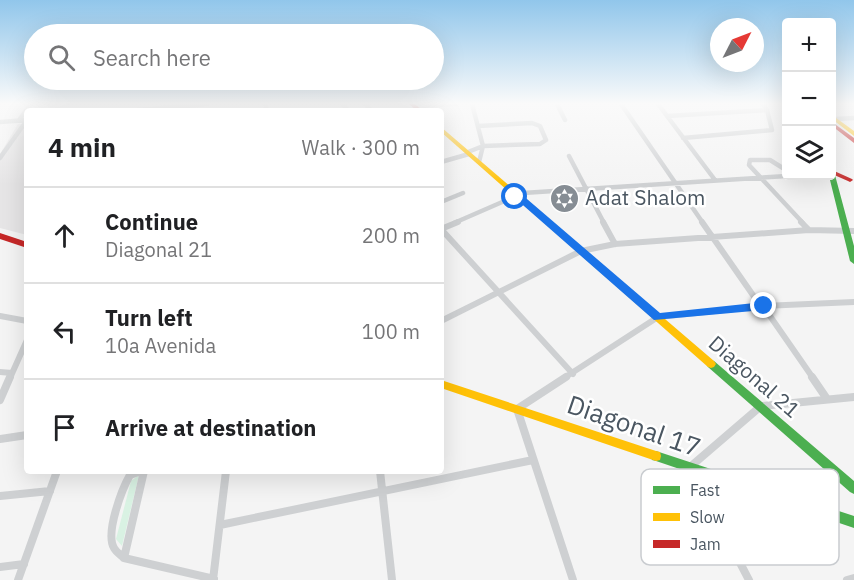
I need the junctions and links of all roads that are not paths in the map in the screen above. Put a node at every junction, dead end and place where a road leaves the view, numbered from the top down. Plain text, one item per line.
1 (19, 131) edge
2 (479, 131) edge
3 (542, 131) edge
4 (640, 131) edge
5 (678, 131) edge
6 (760, 131) edge
7 (444, 132) edge
8 (683, 138) junction
9 (483, 146) junction
10 (468, 152) junction
11 (569, 156) dead end
12 (0, 158) edge
13 (444, 161) edge
14 (479, 162) junction
15 (782, 166) edge
16 (782, 176) edge
17 (760, 177) junction
18 (836, 178) edge
19 (715, 180) junction
20 (832, 180) edge
21 (852, 180) edge
22 (677, 183) junction
23 (587, 188) junction
24 (463, 193) dead end
25 (517, 195) junction
26 (444, 201) edge
27 (444, 228) edge
28 (809, 230) junction
29 (850, 230) edge
30 (444, 232) edge
31 (0, 236) edge
32 (715, 237) junction
33 (24, 244) edge
34 (615, 244) junction
35 (581, 251) junction
36 (854, 261) edge
37 (499, 292) junction
38 (755, 298) dead end
39 (854, 302) edge
40 (764, 306) junction
41 (0, 316) edge
42 (658, 317) junction
43 (24, 320) edge
44 (444, 320) edge
45 (24, 347) edge
46 (0, 372) edge
47 (12, 373) junction
48 (573, 374) junction
49 (444, 385) edge
50 (854, 397) edge
51 (827, 399) junction
52 (0, 400) edge
53 (760, 406) junction
54 (517, 409) junction
55 (24, 435) edge
56 (0, 439) edge
57 (533, 460) junction
58 (690, 467) junction
59 (696, 469) edge
60 (832, 469) edge
61 (56, 474) edge
62 (133, 474) edge
63 (141, 474) edge
64 (226, 474) edge
65 (380, 474) edge
66 (839, 475) edge
67 (854, 488) edge
68 (50, 491) junction
69 (383, 492) junction
70 (0, 496) edge
71 (220, 525) junction
72 (124, 558) junction
73 (24, 564) junction
74 (741, 565) edge
75 (0, 567) edge
76 (854, 578) edge
77 (214, 579) edge
78 (18, 580) edge
79 (392, 580) edge
80 (573, 580) edge
81 (749, 580) edge
82 (847, 580) edge

1 - 12 street
2 - 9 street
3 - 9 street
4 - 22 street
5 - 8 street
6 - 8 street
7 - 10 street, Diagonal 21
8 - 19 street
9 - 10 street
9 - 14 street
10 - 13 street
10 - 14 street, Diagonal 21
11 - 23 street
14 - 25 street, Diagonal 21
15 - 17 street
16 - 17 street
17 - 19 street
17 - 28 street
18 - 21 street
19 - 22 street
20 - 29 street
22 - 23 street
22 - 32 street
23 - 25 street
23 - 34 street
24 - 26 street
25 - 27 street
25 - 35 street, Diagonal 21
28 - 29 street
28 - 32 street
29 - 36 street
30 - 37 street
31 - 33 street
32 - 34 street
32 - 38 street
34 - 35 street
35 - 37 street
35 - 42 street, Diagonal 21
37 - 44 street
37 - 48 street
39 - 40 street
40 - 42 street
40 - 51 street
41 - 43 street
42 - 48 street
42 - 53 street, Diagonal 21
45 - 47 street
46 - 47 street
47 - 52 street
48 - 54 street
49 - 54 street, Diagonal 17
50 - 51 street
51 - 53 street
53 - 58 street
53 - 60 street, Diagonal 21
54 - 57 street
54 - 58 street, Diagonal 17
55 - 56 street
57 - 69 street
57 - 80 street
58 - 59 street, Diagonal 17
61 - 68 street
62 - 72 street
63 - 72 street
64 - 71 street
65 - 69 street
66 - 67 street, Diagonal 21
68 - 70 street
68 - 73 street
69 - 71 street
69 - 79 street
71 - 77 street
72 - 77 street
73 - 75 street
73 - 78 street
74 - 81 street
76 - 82 street

